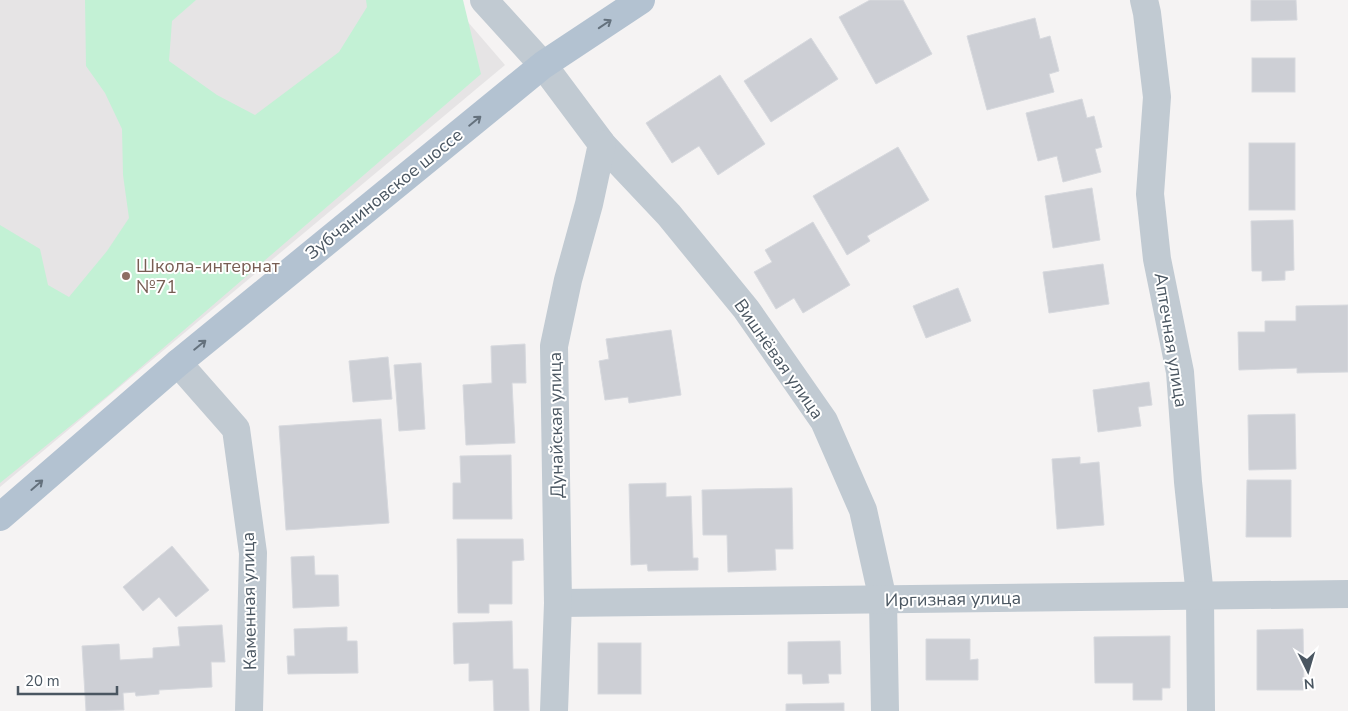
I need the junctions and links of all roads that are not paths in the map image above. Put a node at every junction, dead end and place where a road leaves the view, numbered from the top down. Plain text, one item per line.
1 (484, 0) edge
2 (641, 0) edge
3 (1144, 0) edge
4 (543, 65) junction
5 (602, 144) junction
6 (178, 363) junction
7 (0, 517) edge
8 (1348, 594) edge
9 (1200, 596) junction
10 (883, 600) junction
11 (558, 604) junction
12 (249, 711) edge
13 (554, 711) edge
14 (885, 711) edge
15 (1201, 711) edge

1 - 4 street, Вишнёвая улица
4 -> 2 main road, Зубчаниновское шоссе
3 - 9 street, Аптечная улица
4 - 5 street, Вишнёвая улица
6 -> 4 main road, Зубчаниновское шоссе
5 - 10 street, Вишнёвая улица
5 - 11 street, Дунайская улица
7 -> 6 main road, Зубчаниновское шоссе
6 - 12 street, Каменная улица
8 - 9 street, Иргизная улица
9 - 10 street, Иргизная улица
9 - 15 street, Аптечная улица
10 - 11 street, Иргизная улица
10 - 14 street, Вишнёвая улица
11 - 13 street, Дунайская улица

